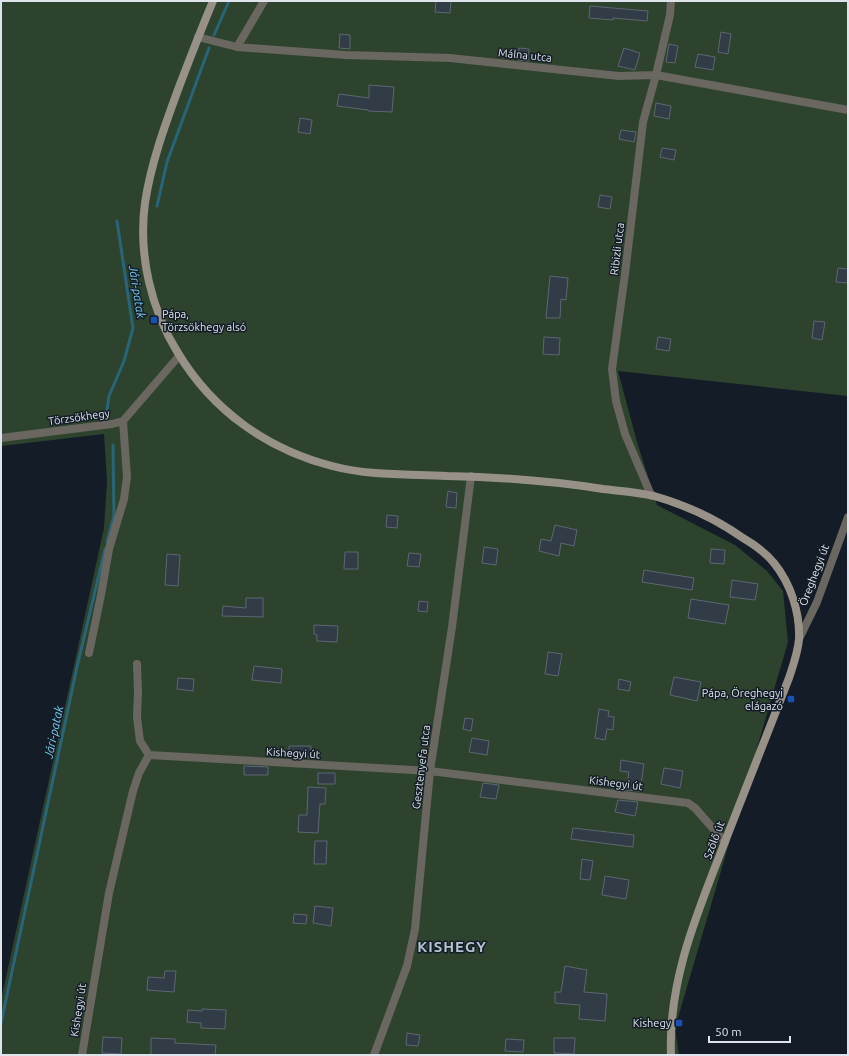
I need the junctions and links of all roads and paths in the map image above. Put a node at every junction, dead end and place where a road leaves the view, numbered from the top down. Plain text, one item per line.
1 (213, 1) edge
2 (264, 1) edge
3 (671, 1) edge
4 (198, 37) junction
5 (237, 47) junction
6 (656, 75) junction
7 (848, 110) edge
8 (179, 356) junction
9 (123, 421) junction
10 (1, 438) edge
11 (471, 476) junction
12 (651, 495) junction
13 (848, 517) edge
14 (799, 639) junction
15 (88, 653) dead end
16 (137, 664) dead end
17 (149, 755) junction
18 (430, 771) junction
19 (725, 842) junction
20 (82, 1055) edge
21 (374, 1055) edge
22 (671, 1055) edge

1 - 4 main road, Szőlő út
2 - 5 street
3 - 6 street, Ribizli utca
4 - 5 street, Málna utca
4 - 8 main road, Szőlő út
5 - 6 street, Málna utca
6 - 7 street, Málna utca
6 - 12 street, Ribizli utca
8 - 9 street, Törzsökhegy
8 - 11 main road, Szőlő út
9 - 10 street, Törzsökhegy
9 - 15 street
11 - 12 main road, Szőlő út
11 - 18 street, Gesztenyefa utca
12 - 14 main road, Szőlő út
13 - 14 street, Öreghegyi út
14 - 19 main road, Szőlő út
16 - 17 street
17 - 18 street, Kishegyi út
17 - 20 street, Kishegyi út
18 - 19 street, Kishegyi út
18 - 21 street, Gesztenyefa utca
19 - 22 main road, Szőlő út

